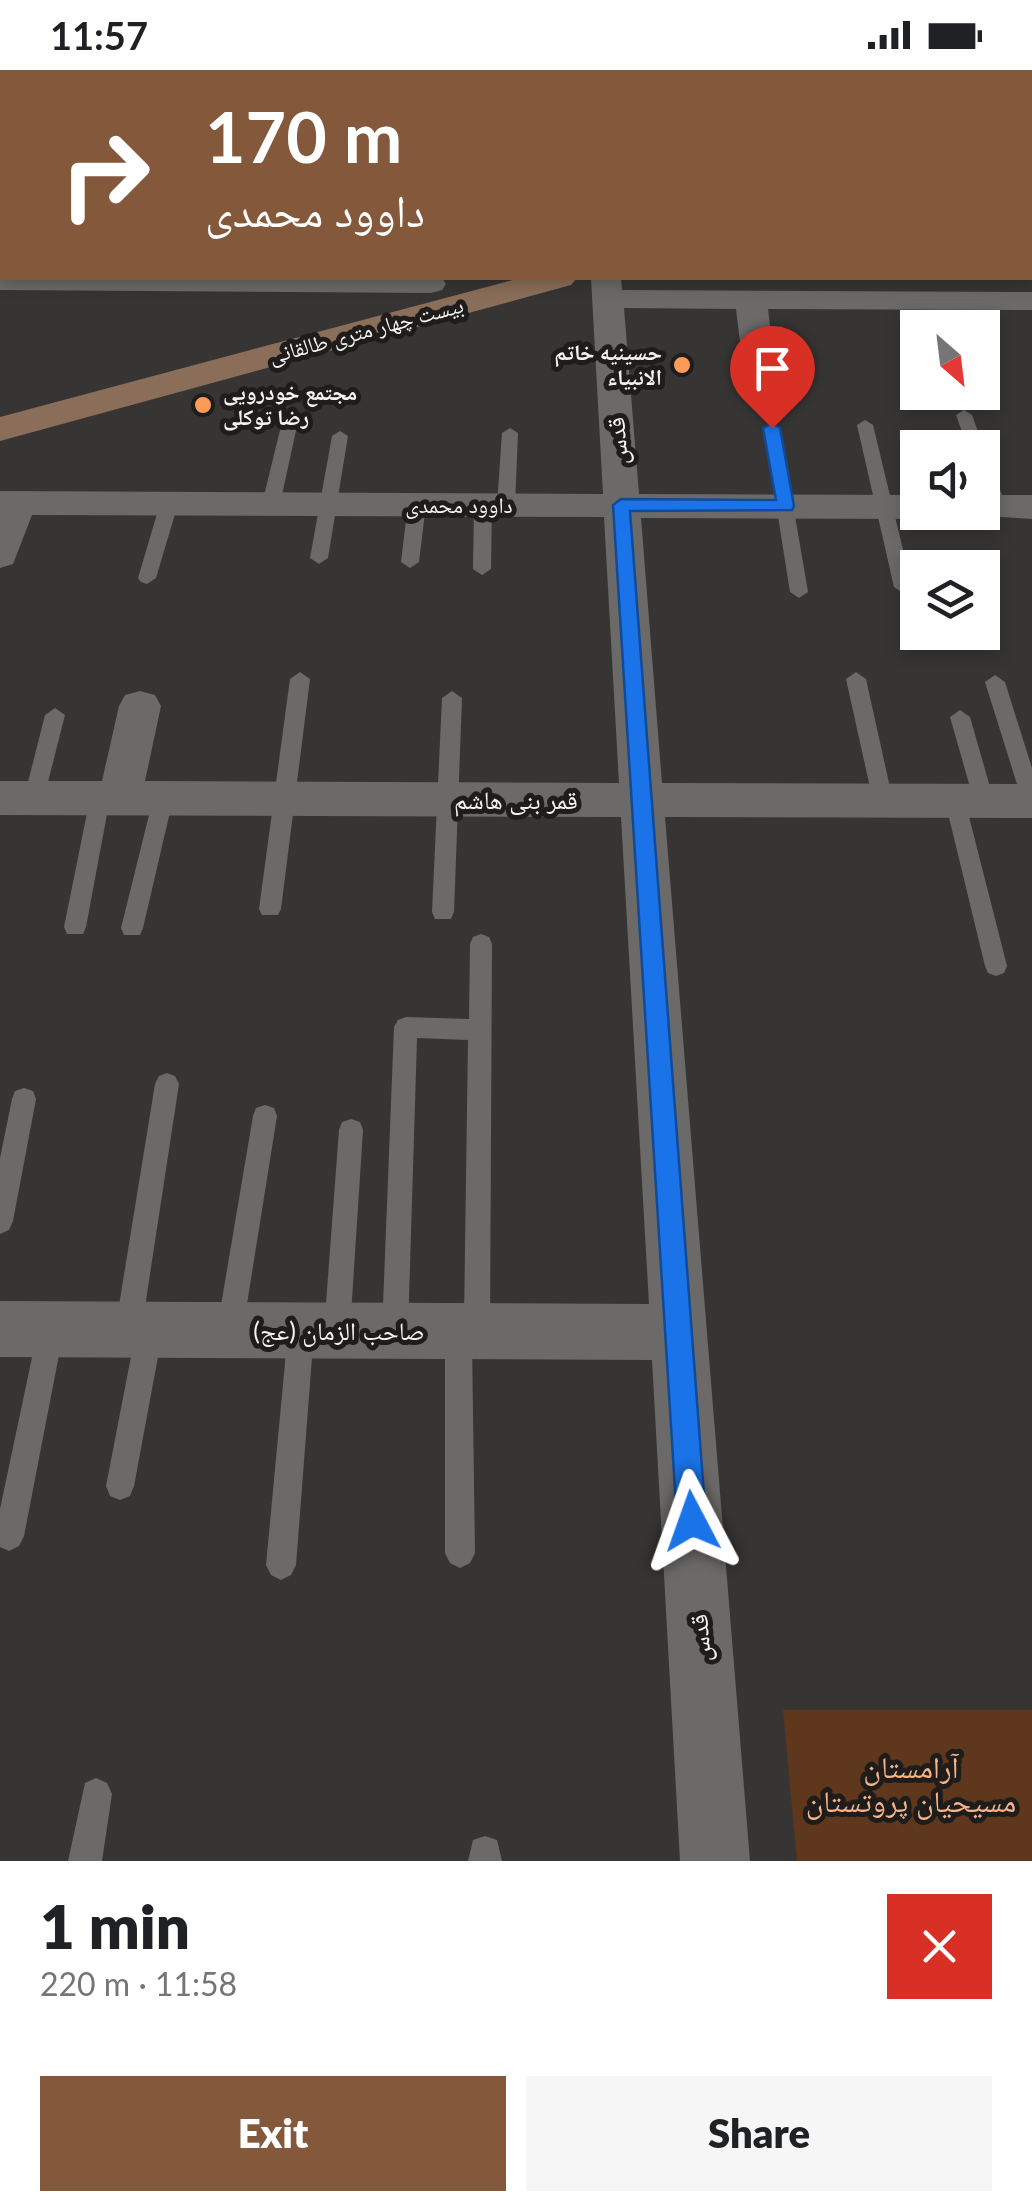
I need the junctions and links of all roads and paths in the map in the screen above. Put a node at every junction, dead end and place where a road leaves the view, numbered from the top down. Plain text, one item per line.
1 (552, 280) edge
2 (0, 281) edge
3 (443, 281) edge
4 (606, 288) edge
5 (751, 300) junction
6 (1032, 300) edge
7 (758, 366) dead end
8 (0, 403) edge
9 (964, 414) dead end
10 (865, 425) dead end
11 (289, 426) dead end
12 (772, 428) dead end
13 (0, 430) edge
14 (970, 430) edge
15 (510, 433) dead end
16 (340, 436) dead end
17 (900, 502) edge
18 (9, 504) edge
19 (169, 504) junction
20 (272, 504) junction
21 (325, 504) junction
22 (417, 504) junction
23 (495, 505) junction
24 (621, 505) junction
25 (786, 506) junction
26 (900, 506) edge
27 (0, 555) edge
28 (319, 558) dead end
29 (410, 562) dead end
30 (482, 569) dead end
31 (147, 578) dead end
32 (799, 592) dead end
33 (300, 679) dead end
34 (856, 679) dead end
35 (995, 682) dead end
36 (452, 698) dead end
37 (140, 706) dead end
38 (56, 714) dead end
39 (960, 718) dead end
40 (17, 798) edge
41 (128, 798) junction
42 (286, 799) junction
43 (448, 800) junction
44 (642, 801) junction
45 (883, 801) junction
46 (969, 801) junction
47 (1032, 801) edge
48 (270, 909) dead end
49 (444, 912) dead end
50 (75, 927) dead end
51 (132, 928) dead end
52 (481, 944) dead end
53 (996, 966) dead end
54 (480, 1030) junction
55 (167, 1084) dead end
56 (24, 1099) dead end
57 (265, 1116) dead end
58 (351, 1130) dead end
59 (0, 1221) edge
60 (25, 1329) edge
61 (139, 1330) junction
62 (229, 1330) junction
63 (319, 1331) junction
64 (394, 1331) junction
65 (468, 1331) junction
66 (678, 1332) junction
67 (120, 1486) dead end
68 (9, 1536) dead end
69 (460, 1552) dead end
70 (281, 1565) dead end
71 (96, 1794) dead end
72 (85, 1861) edge
73 (715, 1861) edge

1 - 13 main road, بیست چهار متری طالقانی
2 - 3 street
3 - 8 main road
4 - 5 street
4 - 24 street, قدس
5 - 6 street
5 - 7 street
9 - 14 lane
10 - 17 lane
11 - 20 lane
12 - 25 lane
15 - 23 lane
16 - 21 lane
18 - 19 street, داوود محمدی
18 - 27 street
19 - 20 street, داوود محمدی
19 - 31 lane
20 - 21 street, داوود محمدی
21 - 22 street, داوود محمدی
21 - 28 lane
22 - 23 street, داوود محمدی
22 - 29 lane
23 - 24 street, داوود محمدی
23 - 30 lane
24 - 25 street, داوود محمدی
24 - 44 street, قدس
25 - 26 street, داوود محمدی
25 - 32 lane
33 - 42 lane
34 - 45 lane
35 - 47 lane
36 - 43 lane
37 - 41 street
38 - 40 lane
39 - 46 lane
40 - 41 street, قمر بنی هاشم
41 - 42 street, قمر بنی هاشم
41 - 50 lane
41 - 51 lane
42 - 43 street, قمر بنی هاشم
42 - 48 lane
43 - 44 street, قمر بنی هاشم
43 - 49 lane
44 - 45 street, قمر بنی هاشم
44 - 66 street, قدس
45 - 46 street, قمر بنی هاشم
46 - 47 street, قمر بنی هاشم
46 - 53 lane
52 - 54 lane
54 - 64 lane
54 - 65 lane
55 - 61 lane
56 - 59 lane
57 - 62 lane
58 - 63 lane
60 - 61 street, صاحب الزمان (عج)
60 - 68 lane
61 - 62 street, صاحب الزمان (عج)
61 - 67 lane
62 - 63 street, صاحب الزمان (عج)
63 - 64 street, صاحب الزمان (عج)
63 - 70 lane
64 - 65 street, صاحب الزمان (عج)
65 - 66 street, صاحب الزمان (عج)
65 - 69 lane
66 - 73 street, قدس
71 - 72 lane

